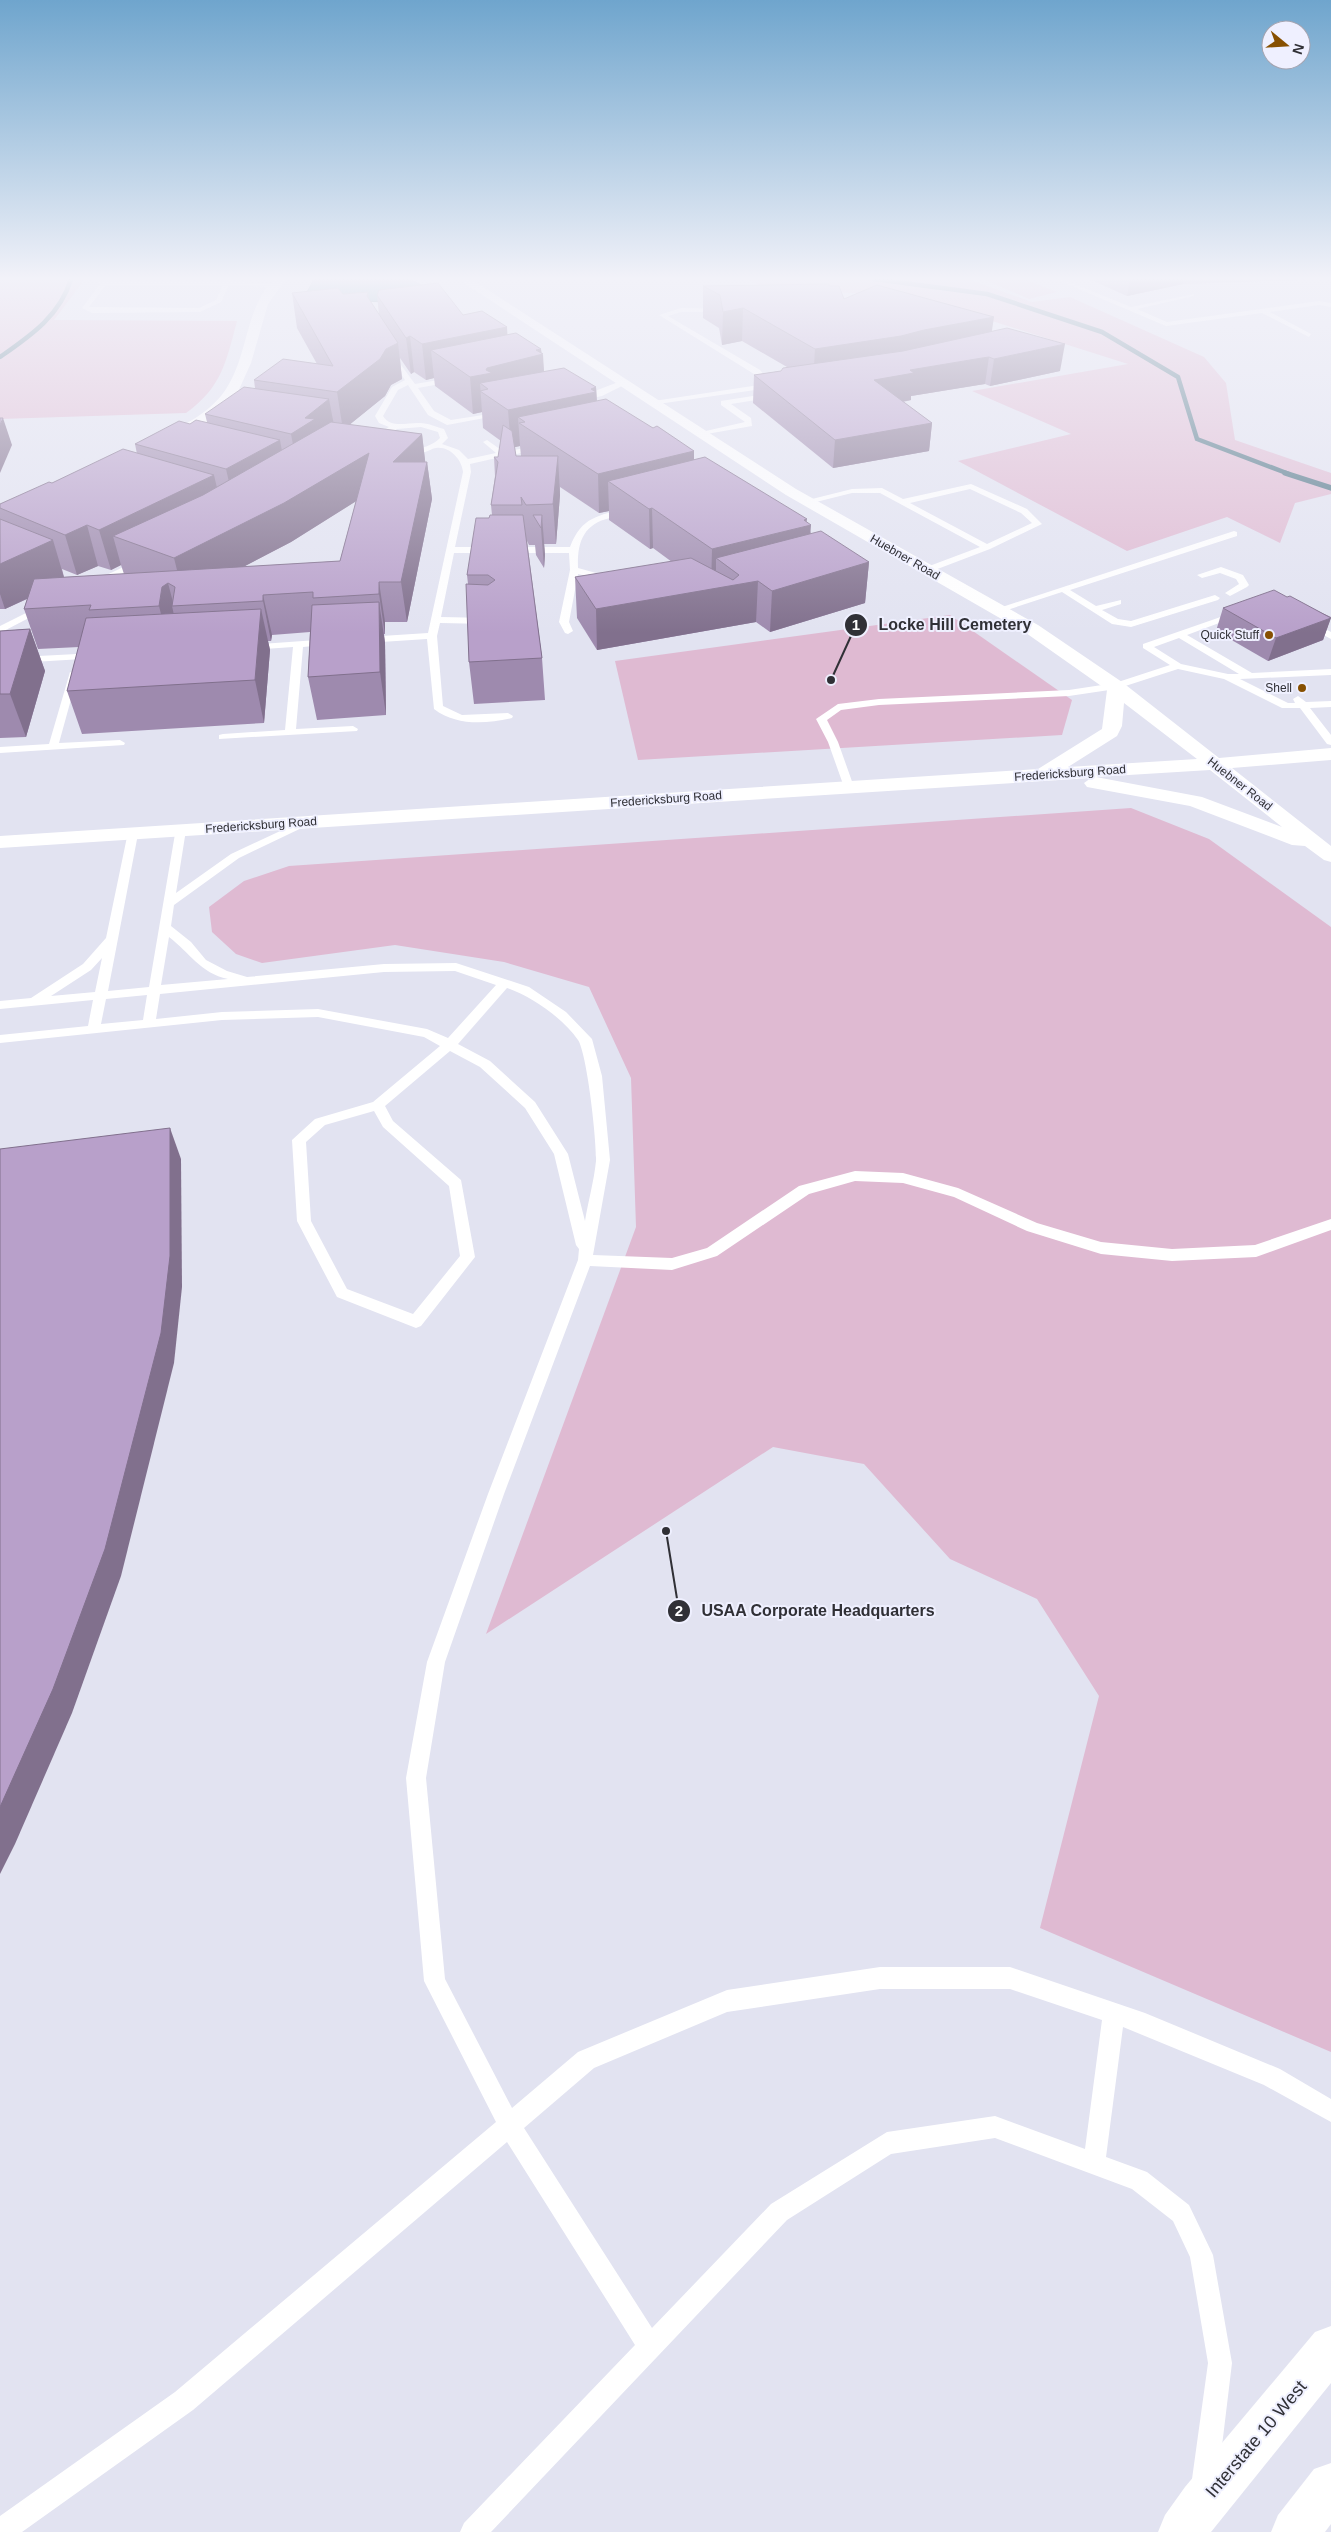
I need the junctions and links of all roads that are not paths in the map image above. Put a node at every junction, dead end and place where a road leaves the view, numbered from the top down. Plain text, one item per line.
1 (225, 397) edge
2 (390, 397) edge
3 (420, 397) edge
4 (584, 397) edge
5 (645, 397) edge
6 (691, 397) edge
7 (762, 397) edge
8 (571, 400) edge
9 (654, 403) junction
10 (498, 406) edge
11 (507, 412) edge
12 (450, 423) junction
13 (396, 427) junction
14 (436, 428) junction
15 (701, 433) junction
16 (487, 442) dead end
17 (158, 444) joint
18 (437, 445) junction
19 (550, 445) edge
20 (179, 446) edge
21 (504, 455) junction
22 (466, 462) junction
23 (517, 466) edge
24 (808, 501) junction
25 (902, 502) junction
26 (637, 509) edge
27 (1234, 534) dead end
28 (987, 547) junction
29 (450, 550) junction
30 (572, 550) junction
31 (149, 557) edge
32 (574, 570) junction
33 (927, 570) junction
34 (1202, 575) dead end
35 (625, 582) edge
36 (89, 586) edge
37 (1062, 590) junction
38 (1230, 593) dead end
39 (1214, 598) dead end
40 (56, 602) edge
41 (1118, 602) dead end
42 (1095, 608) junction
43 (1252, 609) edge
44 (998, 610) junction
45 (1297, 617) edge
46 (435, 620) junction
47 (492, 621) edge
48 (0, 630) edge
49 (568, 632) dead end
50 (1179, 634) junction
51 (432, 636) junction
52 (1331, 636) edge
53 (298, 644) junction
54 (242, 647) edge
55 (107, 655) edge
56 (77, 657) junction
57 (0, 662) edge
58 (1178, 666) junction
59 (1331, 672) edge
60 (1279, 674) junction
61 (1250, 676) junction
62 (1227, 677) junction
63 (1286, 683) dead end
64 (1116, 686) junction
65 (1321, 694) dead end
66 (1295, 695) dead end
67 (1330, 704) edge
68 (1303, 705) junction
69 (508, 716) dead end
70 (353, 729) dead end
71 (290, 732) junction
72 (223, 737) dead end
73 (1331, 742) edge
74 (120, 743) dead end
75 (53, 747) junction
76 (0, 750) edge
77 (1331, 754) edge
78 (1214, 764) junction
79 (1040, 774) junction
80 (849, 787) junction
81 (306, 822) junction
82 (180, 830) junction
83 (132, 834) junction
84 (0, 842) edge
85 (1329, 852) edge
86 (169, 903) junction
87 (165, 928) junction
88 (111, 940) junction
89 (252, 981) junction
90 (505, 983) junction
91 (155, 990) junction
92 (102, 995) junction
93 (33, 1001) junction
94 (0, 1005) edge
95 (149, 1024) junction
96 (94, 1029) junction
97 (0, 1039) edge
98 (449, 1045) junction
99 (378, 1106) junction
100 (1331, 1224) edge
101 (585, 1260) junction
102 (1114, 2014) junction
103 (1331, 2111) edge
104 (509, 2125) junction
105 (1094, 2163) junction
106 (650, 2347) junction
107 (1331, 2348) edge
108 (1331, 2486) edge
109 (1192, 2518) edge
110 (0, 2532) edge
111 (473, 2532) edge
112 (1295, 2532) edge

1 - 17 main road
2 - 13 lane
3 - 12 lane
4 - 8 lane
5 - 9 main road, Huebner Road
6 - 9 lane
7 - 15 lane
9 - 15 main road, Huebner Road
10 - 12 lane
11 - 12 lane
12 - 14 lane
13 - 14 lane
13 - 18 lane
14 - 18 lane
15 - 24 main road, Huebner Road
16 - 21 lane
17 - 20 lane
18 - 22 lane
19 - 21 lane
21 - 22 lane
21 - 23 lane
22 - 29 lane
24 - 25 lane
24 - 33 main road, Huebner Road
25 - 28 lane
25 - 28 lane
26 - 30 lane
27 - 37 lane
28 - 33 lane
29 - 30 lane
29 - 46 lane
30 - 32 lane
31 - 36 lane
32 - 35 lane
32 - 49 lane
33 - 44 main road, Huebner Road
34 - 38 lane
37 - 42 lane
37 - 44 lane
39 - 42 lane
40 - 48 lane
41 - 42 lane
43 - 50 lane
44 - 64 main road, Huebner Road
45 - 52 lane
46 - 47 lane
46 - 51 lane
50 - 58 lane
50 - 61 lane
51 - 53 lane
51 - 69 lane
53 - 54 lane
53 - 71 lane
55 - 56 lane
56 - 57 lane
56 - 75 lane
58 - 62 lane
58 - 64 lane
59 - 60 lane
60 - 61 lane
60 - 63 lane
61 - 62 lane
62 - 68 lane
64 - 78 main road, Huebner Road
64 - 79 main road
64 - 80 lane
65 - 67 lane
66 - 68 lane
67 - 68 lane
68 - 73 lane
70 - 71 lane
71 - 72 lane
74 - 75 lane
75 - 76 lane
77 - 78 main road, Fredericksburg Road
78 - 79 main road, Fredericksburg Road
78 - 85 main road, Huebner Road
79 - 80 main road, Fredericksburg Road
79 - 85 main road
80 - 81 main road, Fredericksburg Road
81 - 82 main road, Fredericksburg Road
81 - 86 lane
82 - 83 main road, Fredericksburg Road
82 - 86 lane
83 - 84 main road, Fredericksburg Road
83 - 88 lane
86 - 87 lane
87 - 89 lane
87 - 91 lane
88 - 92 lane
88 - 93 lane
89 - 90 lane
89 - 91 lane
90 - 98 lane
90 - 101 lane
91 - 92 lane
91 - 95 lane
92 - 93 lane
92 - 96 lane
93 - 94 lane
95 - 96 lane
95 - 98 lane
96 - 97 lane
98 - 99 lane
98 - 101 lane
99 - 99 lane
100 - 101 lane
101 - 104 lane
102 - 103 lane
102 - 104 lane
102 - 105 lane
104 - 106 lane
104 - 110 lane
105 - 106 lane
105 - 109 lane
106 - 111 lane
107 - 109 main road, Interstate 10 West
108 - 112 main road

